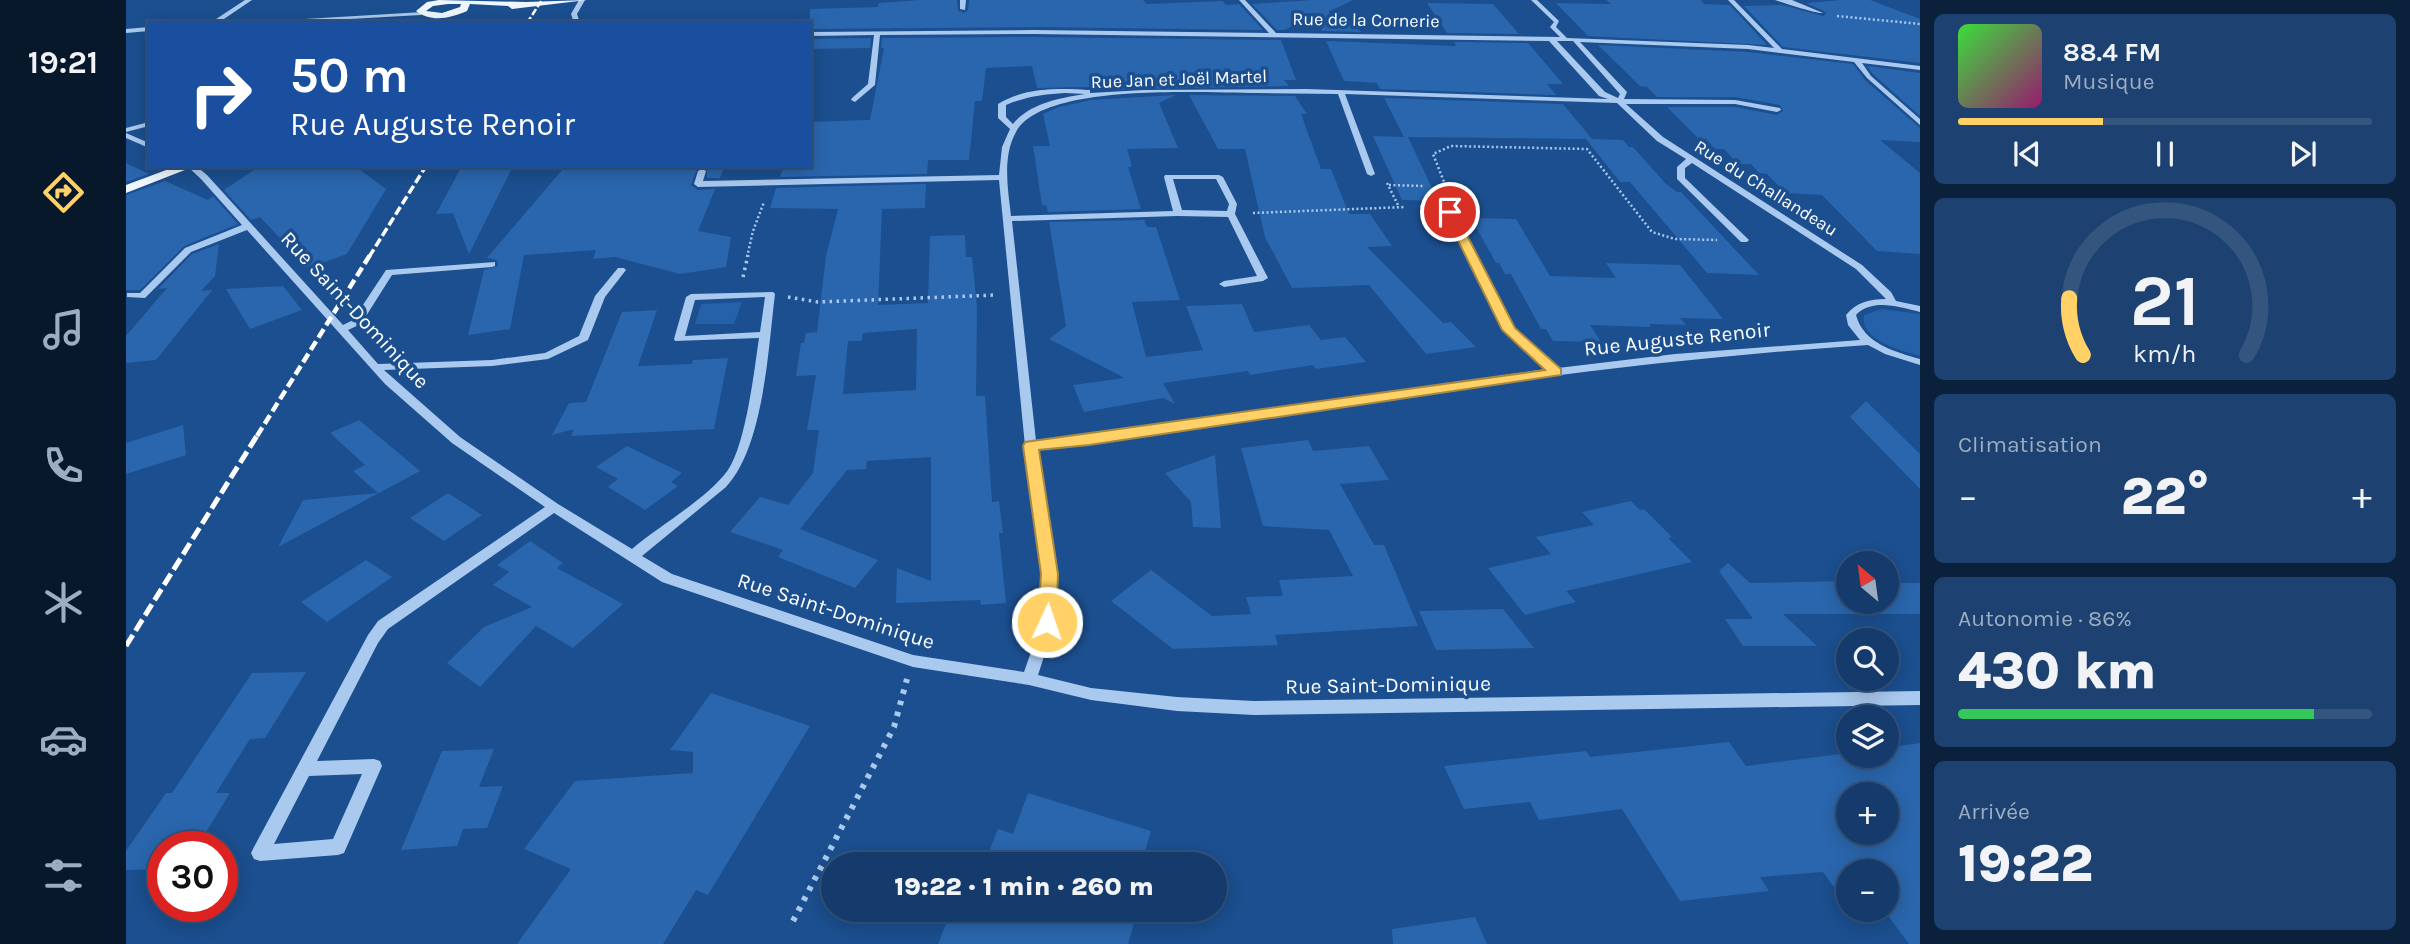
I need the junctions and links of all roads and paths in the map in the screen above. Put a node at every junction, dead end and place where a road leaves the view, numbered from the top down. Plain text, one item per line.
1 (249, 0) edge
2 (583, 0) edge
3 (963, 0) edge
4 (1242, 0) edge
5 (1534, 0) edge
6 (1731, 0) edge
7 (1778, 0) edge
8 (433, 2) edge
9 (459, 6) edge
10 (963, 9) dead end
11 (375, 13) junction
12 (1820, 13) joint
13 (422, 16) edge
14 (216, 21) edge
15 (267, 21) edge
16 (440, 21) edge
17 (576, 21) edge
18 (1920, 24) edge
19 (147, 29) edge
20 (126, 30) edge
21 (877, 33) junction
22 (812, 34) edge
23 (1273, 34) junction
24 (1551, 39) junction
25 (1565, 39) junction
26 (1574, 39) junction
27 (1779, 50) junction
28 (1857, 61) junction
29 (1920, 68) edge
30 (1341, 92) junction
31 (1122, 94) junction
32 (855, 100) dead end
33 (1619, 100) junction
34 (1777, 110) dead end
35 (1920, 122) edge
36 (147, 125) edge
37 (1013, 128) junction
38 (126, 132) edge
39 (147, 145) edge
40 (1692, 159) junction
41 (184, 168) edge
42 (192, 168) edge
43 (702, 171) dead end
44 (1371, 174) joint
45 (1003, 177) junction
46 (761, 181) junction
47 (1389, 185) junction
48 (126, 189) edge
49 (1424, 206) joint
50 (1399, 207) junction
51 (1178, 213) junction
52 (1231, 214) junction
53 (1006, 219) junction
54 (248, 226) junction
55 (1744, 240) joint
56 (492, 264) dead end
57 (621, 270) dead end
58 (1224, 284) dead end
59 (770, 294) junction
60 (1014, 294) junction
61 (130, 295) dead end
62 (739, 295) junction
63 (1893, 304) junction
64 (1920, 309) edge
65 (341, 330) junction
66 (764, 335) junction
67 (1871, 342) junction
68 (1920, 362) edge
69 (376, 367) junction
70 (1556, 372) junction
71 (1031, 446) junction
72 (554, 507) junction
73 (632, 556) junction
74 (913, 661) junction
75 (1029, 679) junction
76 (1920, 698) edge
77 (304, 769) junction
78 (793, 921) dead end

1 - 14 street
2 - 9 main road
2 - 17 street
3 - 10 street
4 - 23 street
5 - 25 street
6 - 27 street
7 - 12 street
8 - 9 main road
8 - 11 street
8 - 13 main road
9 - 13 main road
9 - 16 main road
11 - 13 street
11 - 15 street
12 - 18 path
19 - 20 street
21 - 22 street, Rue de la Cornerie
21 - 23 street, Rue de la Cornerie
21 - 32 street
23 - 24 street, Rue de la Cornerie
24 - 25 street, Rue de la Cornerie
24 - 33 street, Rue du Challandeau
25 - 26 street, Rue de la Cornerie
26 - 27 street, Rue de la Cornerie
26 - 33 street, Rue du Challandeau
27 - 28 street, Rue de la Cornerie
28 - 29 street, Rue de la Cornerie
28 - 35 street
30 - 31 street, Rue Jan et Joël Martel
30 - 33 street, Rue Jan et Joël Martel
30 - 44 street
31 - 37 street, Rue Jan et Joël Martel
31 - 37 street
33 - 34 street, Rue Jan et Joël Martel
33 - 40 street, Rue du Challandeau
36 - 38 lane
37 - 45 street
38 - 39 street
40 - 55 lane
40 - 63 street, Rue du Challandeau
41 - 48 main road
42 - 54 street, Rue Saint-Dominique
43 - 46 street
44 - 47 path
45 - 46 street
45 - 53 street
46 - 62 path
47 - 50 path
47 - 55 path
49 - 50 path
49 - 70 street
50 - 52 path
51 - 52 street
51 - 52 street
51 - 53 street
52 - 58 street
53 - 60 street
54 - 61 street
54 - 65 street, Rue Saint-Dominique
56 - 65 street
57 - 69 street
59 - 60 path
59 - 62 street
59 - 66 street
60 - 71 street
62 - 66 street
63 - 64 street
63 - 67 street
65 - 69 street, Rue Saint-Dominique
66 - 73 street
67 - 68 street
67 - 70 street, Rue Auguste Renoir
69 - 72 street, Rue Saint-Dominique
70 - 71 street, Rue Auguste Renoir
71 - 75 street
72 - 73 street, Rue Saint-Dominique
72 - 77 street
73 - 74 street, Rue Saint-Dominique
74 - 75 street, Rue Saint-Dominique
74 - 78 path
75 - 76 street, Rue Saint-Dominique
77 - 77 street

